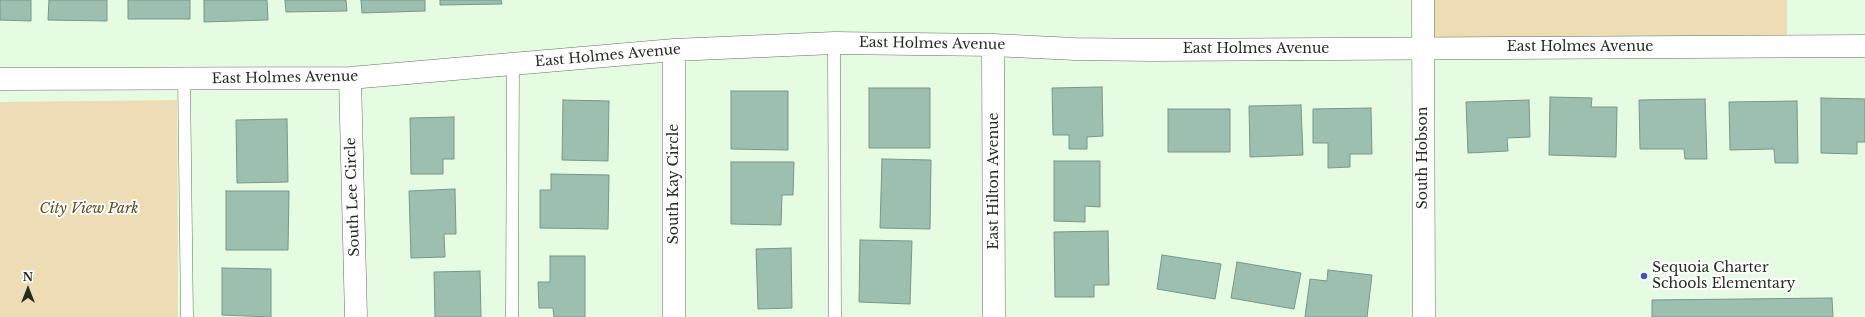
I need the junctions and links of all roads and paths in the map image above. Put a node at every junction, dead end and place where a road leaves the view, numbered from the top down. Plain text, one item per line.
1 (1423, 0) edge
2 (834, 43) junction
3 (993, 45) junction
4 (1865, 46) edge
5 (1422, 48) junction
6 (674, 50) junction
7 (513, 64) junction
8 (350, 78) junction
9 (0, 80) edge
10 (184, 80) junction
11 (187, 317) edge
12 (356, 317) edge
13 (512, 317) edge
14 (674, 317) edge
15 (835, 317) edge
16 (994, 317) edge
17 (1424, 317) edge

1 - 5 street, South Hobson
2 - 3 street, East Holmes Avenue
2 - 6 street, East Holmes Avenue
2 - 15 lane
3 - 5 street, East Holmes Avenue
3 - 16 street, East Hilton Avenue
4 - 5 street, East Holmes Avenue
5 - 17 street, South Hobson
6 - 7 street, East Holmes Avenue
6 - 14 street, South Kay Circle
7 - 8 street, East Holmes Avenue
7 - 13 lane
8 - 10 street, East Holmes Avenue
8 - 12 street, South Lee Circle
9 - 10 street, East Holmes Avenue
10 - 11 lane

